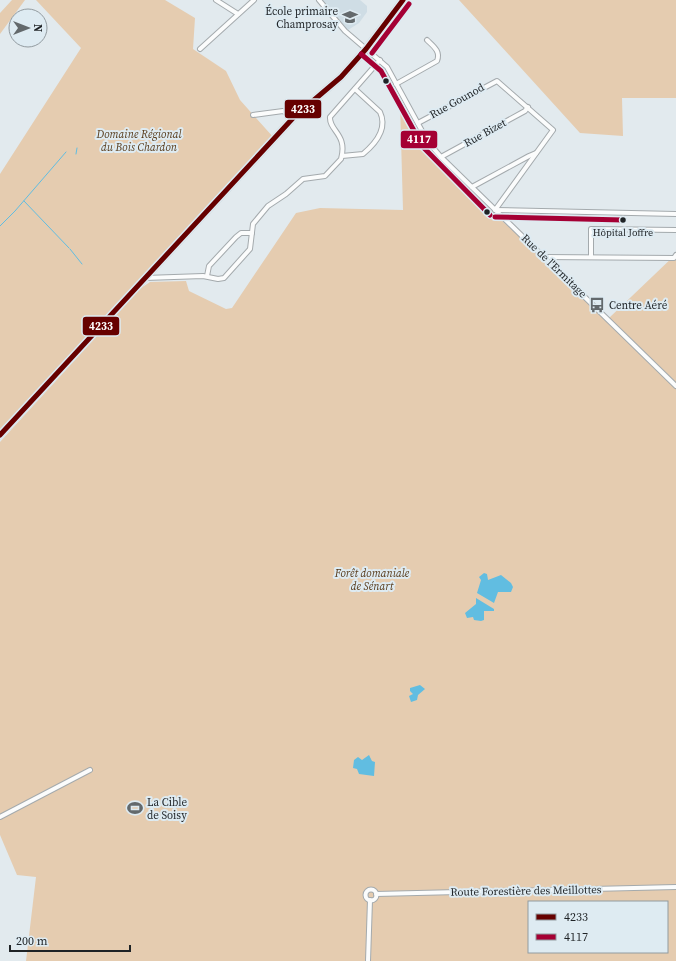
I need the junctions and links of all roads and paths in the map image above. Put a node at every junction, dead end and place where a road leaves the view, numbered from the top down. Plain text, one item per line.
1 (216, 0) edge
2 (254, 0) edge
3 (319, 0) edge
4 (403, 0) edge
5 (238, 14) junction
6 (427, 40) dead end
7 (200, 49) dead end
8 (366, 49) junction
9 (380, 60) junction
10 (396, 84) junction
11 (354, 89) junction
12 (528, 107) junction
13 (253, 115) dead end
14 (294, 117) junction
15 (418, 123) junction
16 (536, 153) junction
17 (342, 156) junction
18 (441, 157) junction
19 (472, 187) junction
20 (496, 210) junction
21 (676, 214) edge
22 (676, 230) edge
23 (252, 233) junction
24 (675, 256) edge
25 (544, 257) junction
26 (591, 257) junction
27 (207, 276) junction
28 (145, 278) junction
29 (676, 386) edge
30 (1, 432) edge
31 (90, 770) dead end
32 (0, 817) edge
33 (676, 887) edge
34 (376, 894) junction
35 (370, 900) junction
36 (368, 961) edge

1 - 5 street
2 - 5 street
3 - 8 street, Rue de l'Ermitage
4 - 8 main road
5 - 7 street
6 - 10 street
8 - 9 street, Rue de l'Ermitage
8 - 14 main road
9 - 10 street, Rue de l'Ermitage
9 - 11 street
10 - 15 street, Rue de l'Ermitage
11 - 17 street
11 - 17 street
12 - 15 street, Rue Gounod
12 - 16 street
12 - 18 street, Rue Bizet
13 - 14 street
14 - 28 main road
15 - 18 street, Rue de l'Ermitage
16 - 19 street
16 - 20 street
17 - 23 street
18 - 19 street, Rue de l'Ermitage
19 - 20 street, Rue de l'Ermitage
20 - 21 street
20 - 25 street, Rue de l'Ermitage
22 - 26 street
23 - 27 street
23 - 27 street
24 - 26 street
25 - 26 street
25 - 29 street, Rue de l'Ermitage
27 - 28 street
28 - 30 main road
31 - 32 street
33 - 34 street, Route Forestière des Meillottes
34 - 35 street
34 - 35 street
35 - 36 street

